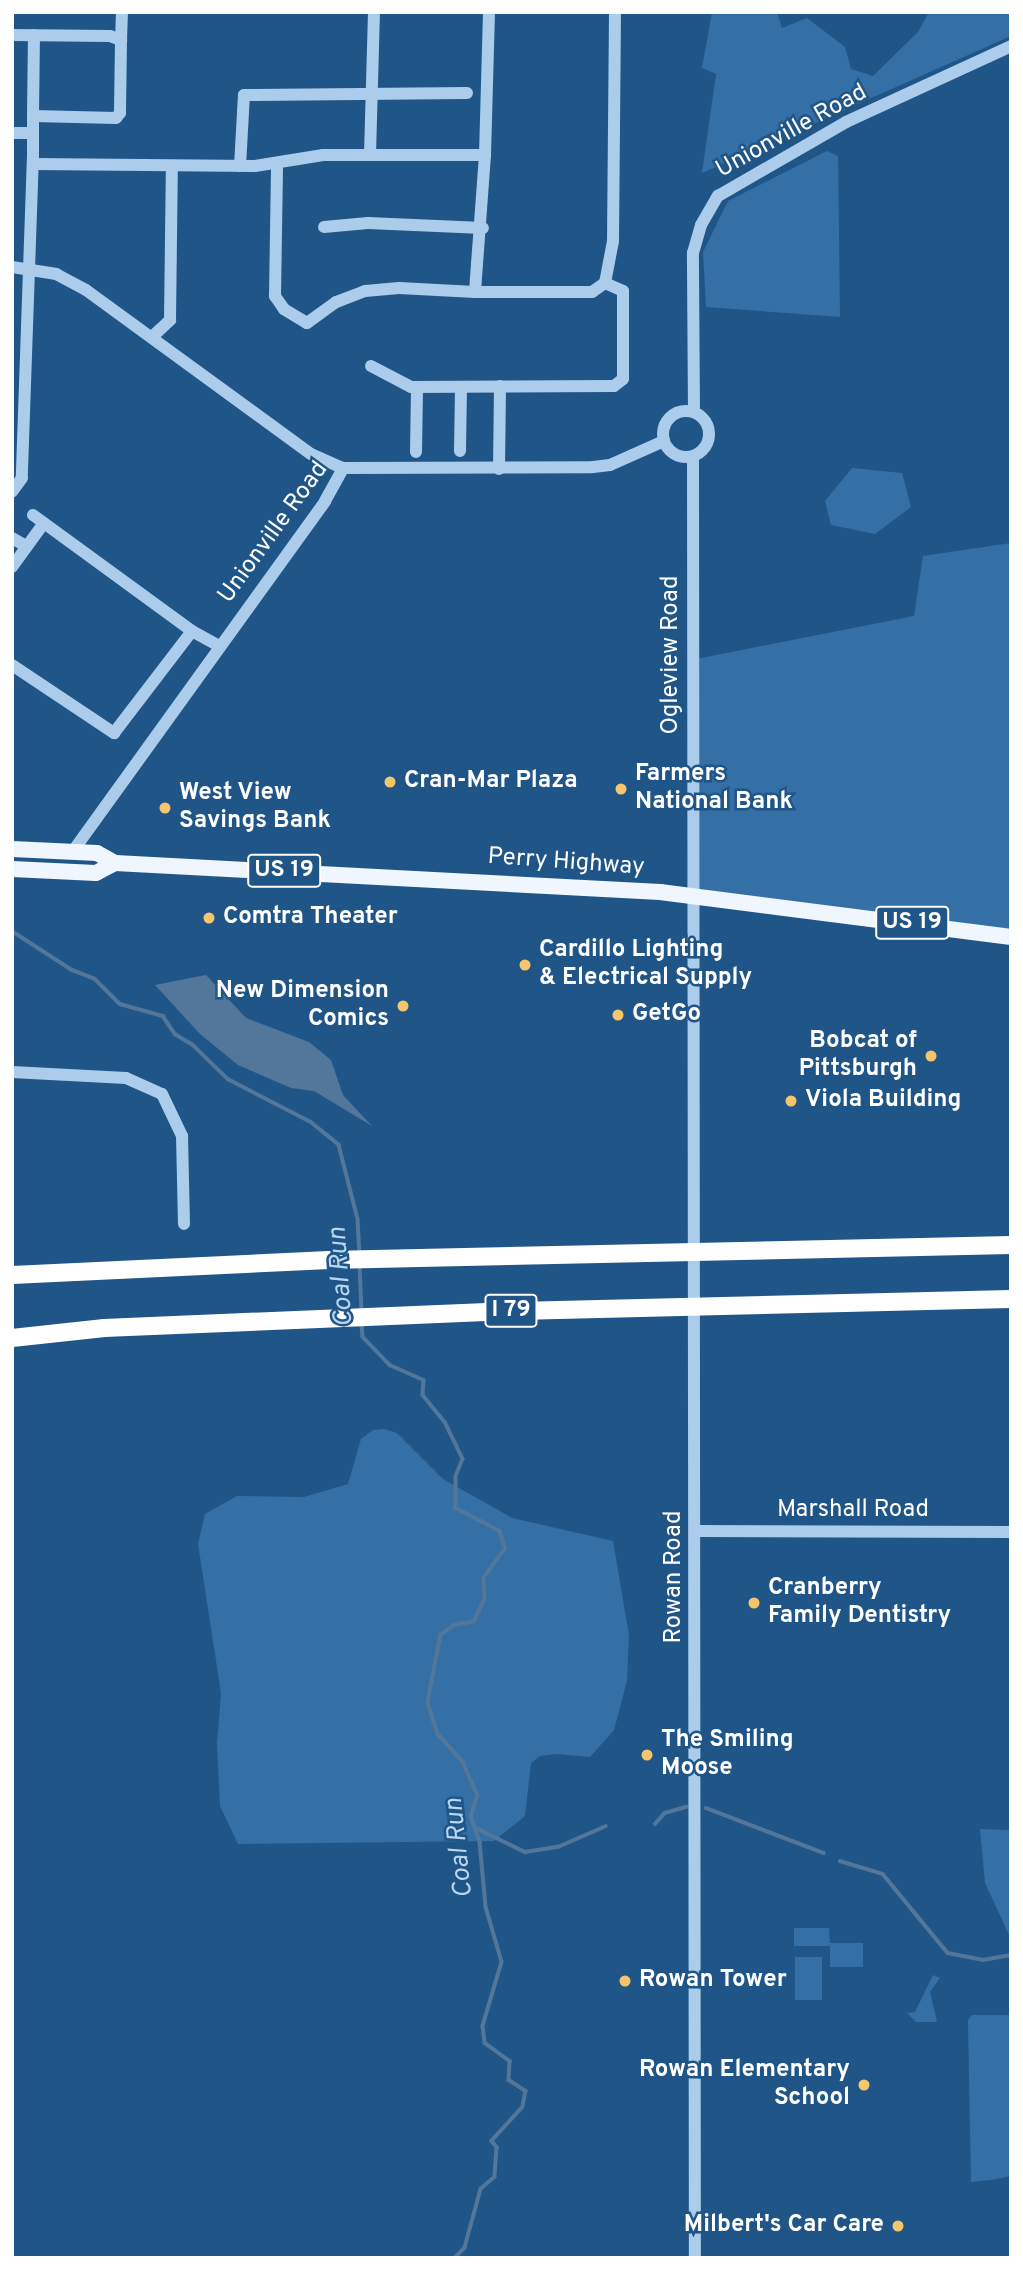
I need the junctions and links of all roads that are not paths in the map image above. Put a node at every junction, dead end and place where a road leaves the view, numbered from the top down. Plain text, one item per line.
1 (122, 12) edge
2 (374, 12) edge
3 (489, 12) edge
4 (615, 12) edge
5 (12, 35) edge
6 (33, 35) junction
7 (121, 40) junction
8 (1011, 46) edge
9 (374, 93) junction
10 (467, 93) dead end
11 (33, 117) junction
12 (12, 133) edge
13 (33, 133) junction
14 (370, 155) junction
15 (485, 155) junction
16 (33, 164) junction
17 (276, 165) junction
18 (172, 166) junction
19 (240, 166) junction
20 (324, 227) dead end
21 (483, 228) junction
22 (12, 267) edge
23 (29, 268) junction
24 (605, 283) junction
25 (475, 292) junction
26 (152, 337) junction
27 (371, 366) dead end
28 (500, 386) junction
29 (416, 387) junction
30 (461, 387) junction
31 (694, 412) junction
32 (664, 441) junction
33 (460, 451) dead end
34 (416, 452) dead end
35 (693, 456) junction
36 (344, 468) junction
37 (499, 469) junction
38 (12, 492) edge
39 (12, 538) edge
40 (26, 546) junction
41 (12, 567) edge
42 (192, 631) junction
43 (219, 646) junction
44 (12, 665) edge
45 (12, 849) edge
46 (73, 852) junction
47 (115, 863) junction
48 (12, 869) edge
49 (695, 896) junction
50 (1011, 937) edge
51 (12, 1072) edge
52 (184, 1224) dead end
53 (1011, 1245) edge
54 (12, 1275) edge
55 (1011, 1300) edge
56 (12, 1338) edge
57 (696, 1531) junction
58 (1011, 1532) edge
59 (695, 2258) edge

1 - 7 street
2 - 9 street
3 - 15 street
4 - 24 street
5 - 6 street
6 - 7 street
6 - 11 street
7 - 11 street
8 - 31 street, Unionville Road
9 - 10 street
9 - 14 street
9 - 19 street
11 - 13 street
12 - 13 street
13 - 16 street
14 - 15 street
14 - 17 street
15 - 21 street
16 - 18 street
16 - 23 street
17 - 19 street
17 - 25 street
18 - 19 street
18 - 26 street
20 - 21 street
21 - 25 street
22 - 23 street
23 - 26 street
23 - 38 street
24 - 25 street
24 - 28 street
26 - 36 street
27 - 29 street
28 - 30 street
28 - 37 street
29 - 30 street
29 - 34 street
30 - 33 street
31 - 32 street
31 - 35 street
32 - 35 street
32 - 37 street, Unionville Road
35 - 49 street, Ogleview Road
36 - 37 street, Unionville Road
36 - 43 street, Unionville Road
39 - 40 street
40 - 41 street
40 - 42 street
42 - 43 street
42 - 44 street
43 - 46 street, Unionville Road
45 - 46 main road, Perry Highway / US 19
46 - 47 main road, Perry Highway / US 19
47 - 48 main road, Perry Highway / US 19
47 - 49 main road, Perry Highway / US 19
49 - 50 main road, Perry Highway / US 19
49 - 57 street, Rowan Road
51 - 52 street
53 - 54 highway, I 79
55 - 56 highway, I 79
57 - 58 street, Marshall Road
57 - 59 street, Rowan Road

